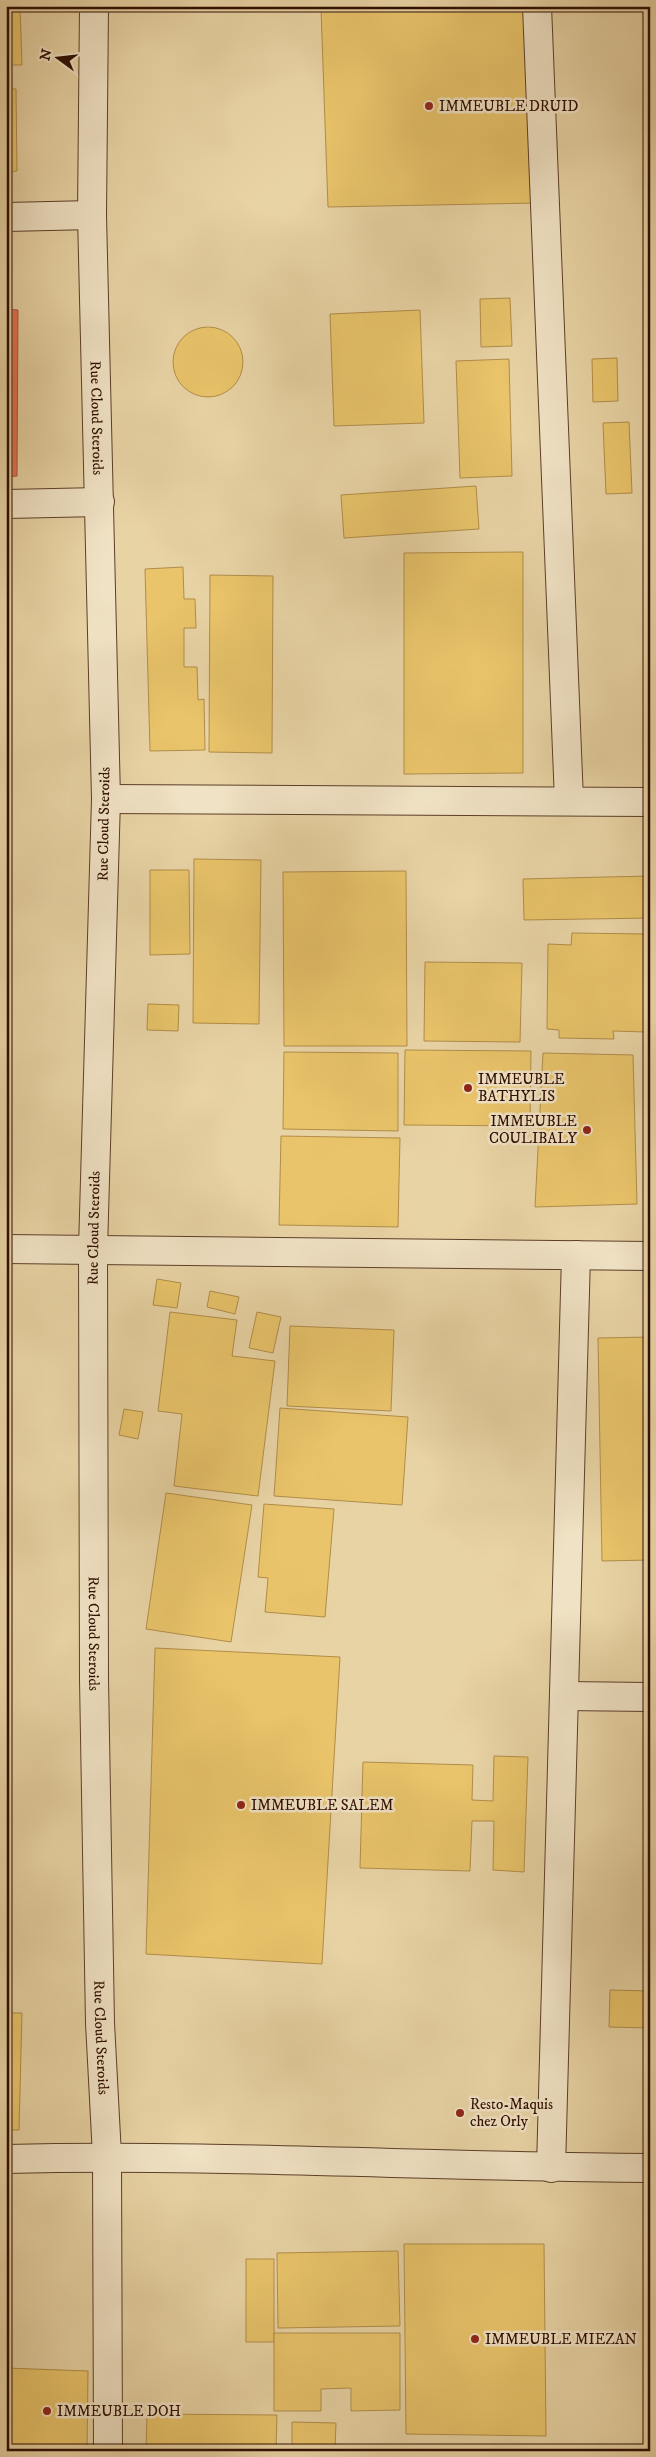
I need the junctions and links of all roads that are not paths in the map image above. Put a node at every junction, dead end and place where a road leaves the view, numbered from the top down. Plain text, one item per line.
1 (94, 6) edge
2 (537, 6) edge
3 (92, 214) junction
4 (6, 217) edge
5 (100, 502) junction
6 (6, 504) edge
7 (106, 799) junction
8 (569, 801) junction
9 (650, 802) edge
10 (6, 1249) edge
11 (93, 1249) junction
12 (576, 1255) junction
13 (650, 1256) edge
14 (564, 1696) junction
15 (650, 1696) edge
16 (106, 2156) junction
17 (6, 2158) edge
18 (551, 2168) junction
19 (650, 2168) edge
20 (108, 2451) edge

1 - 3 street, Rue Cloud Steroids
2 - 8 street
3 - 4 street
3 - 5 street, Rue Cloud Steroids
5 - 6 street
5 - 7 street, Rue Cloud Steroids
7 - 8 street
7 - 11 street, Rue Cloud Steroids
8 - 9 street
10 - 11 street
11 - 12 street
11 - 16 street, Rue Cloud Steroids
12 - 13 street
12 - 14 street
14 - 15 street
14 - 18 street
16 - 17 street
16 - 18 street
16 - 20 street, Rue Cloud Steroids
18 - 19 street

